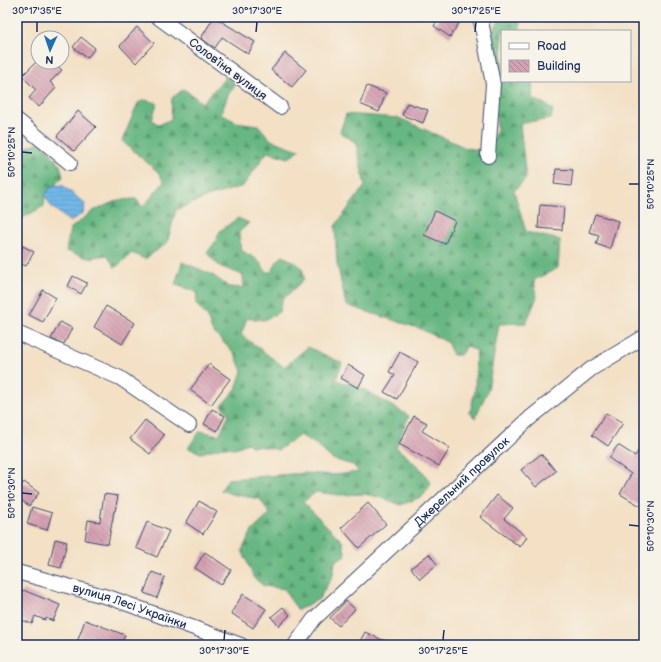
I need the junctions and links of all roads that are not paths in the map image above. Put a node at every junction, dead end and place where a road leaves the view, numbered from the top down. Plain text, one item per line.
1 (158, 17) edge
2 (479, 17) edge
3 (280, 107) dead end
4 (17, 120) edge
5 (488, 156) dead end
6 (70, 163) dead end
7 (17, 333) edge
8 (644, 337) edge
9 (189, 425) dead end
10 (17, 572) edge
11 (241, 645) edge
12 (295, 645) edge

1 - 3 street, Соловʼїна вулиця
2 - 5 street
4 - 6 street
7 - 9 street
8 - 12 street, Джерельний провулок
10 - 11 street, вулиця Лесі Українки

